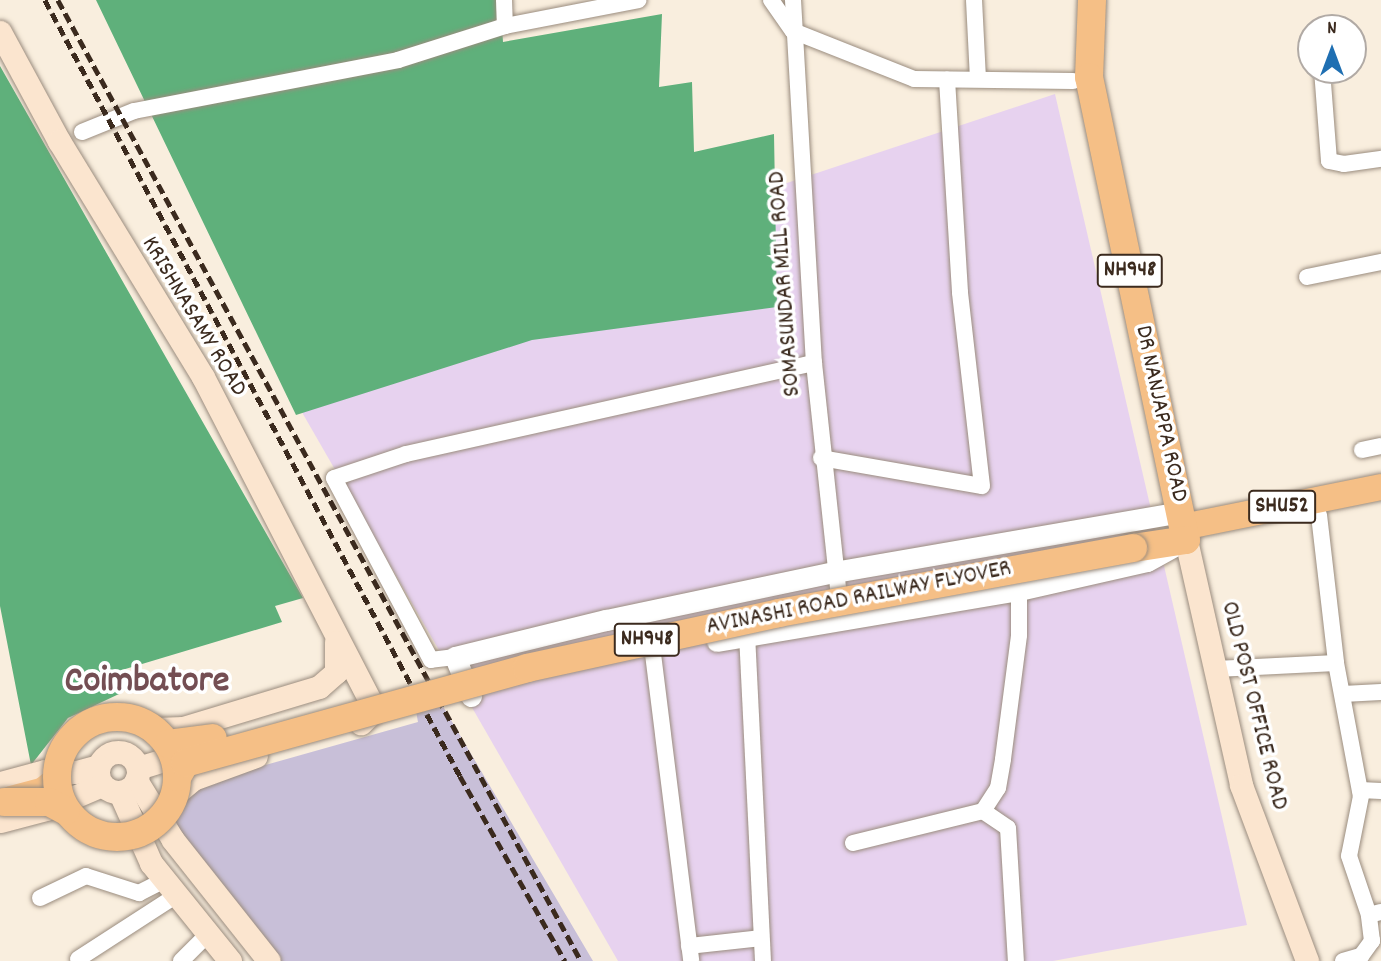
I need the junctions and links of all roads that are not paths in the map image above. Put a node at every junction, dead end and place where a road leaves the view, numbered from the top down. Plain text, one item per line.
1 (505, 0) edge
2 (639, 0) edge
3 (771, 0) edge
4 (793, 0) edge
5 (974, 0) edge
6 (1076, 0) edge
7 (1091, 0) edge
8 (505, 26) junction
9 (793, 31) junction
10 (0, 32) edge
11 (947, 79) junction
12 (978, 79) junction
13 (1073, 81) junction
14 (1323, 84) edge
15 (82, 132) dead end
16 (1381, 159) edge
17 (1381, 262) edge
18 (1307, 276) dead end
19 (814, 363) junction
20 (1381, 446) edge
21 (1362, 450) dead end
22 (821, 458) junction
23 (1381, 487) edge
24 (1381, 506) edge
25 (1319, 515) junction
26 (1176, 525) junction
27 (836, 583) junction
28 (1018, 590) junction
29 (810, 599) dead end
30 (841, 617) junction
31 (334, 632) junction
32 (747, 634) junction
33 (653, 654) junction
34 (455, 657) junction
35 (1336, 663) junction
36 (1216, 669) junction
37 (1381, 692) edge
38 (1343, 694) junction
39 (169, 761) junction
40 (119, 779) junction
41 (56, 781) junction
42 (1360, 790) junction
43 (1381, 790) edge
44 (1, 802) edge
45 (66, 811) junction
46 (983, 811) junction
47 (148, 829) junction
48 (853, 843) dead end
49 (171, 888) junction
50 (40, 898) dead end
51 (1375, 914) edge
52 (208, 934) junction
53 (761, 937) junction
54 (690, 953) edge
55 (78, 959) dead end
56 (181, 961) edge
57 (230, 961) edge
58 (251, 961) edge
59 (270, 961) edge
60 (763, 961) edge
61 (1016, 961) edge
62 (1307, 961) edge
63 (1343, 961) edge

1 - 8 street
2 - 8 street
3 - 9 street
4 - 9 street, SOMASUNDAR MILL ROAD
5 - 12 street
6 - 13 highway, DR NANJAPPA ROAD / NH948
7 - 26 highway, DR NANJAPPA ROAD / NH948
8 - 15 street
9 - 11 street
9 - 19 street, SOMASUNDAR MILL ROAD
10 - 31 main road, KRISHNASAMY ROAD
11 - 12 street
11 - 22 street
12 - 13 street
13 - 26 highway, DR NANJAPPA ROAD / NH948
14 - 16 street
17 - 18 street
19 - 22 street, SOMASUNDAR MILL ROAD
19 - 34 street
20 - 21 street
22 - 27 street, SOMASUNDAR MILL ROAD
23 - 26 main road, SHU52
24 - 25 main road, SHU52
25 - 26 main road, SHU52
25 - 35 street
26 - 27 street
26 - 28 street
26 - 36 main road, OLD POST OFFICE ROAD
26 - 39 highway, AVINASHI ROAD RAILWAY FLYOVER / NH948, bridge
27 - 29 main road
27 - 30 street, SOMASUNDAR MILL ROAD
27 - 34 street
28 - 30 street
28 - 46 street
30 - 32 street
31 - 39 main road, KRISHNASAMY ROAD
31 - 39 main road, KRISHNASAMY ROAD
32 - 33 street
32 - 53 street
33 - 34 street
33 - 54 street
35 - 36 street
35 - 38 street
36 - 62 main road, OLD POST OFFICE ROAD
37 - 38 street
38 - 42 street
39 - 40 main road
39 - 41 highway, NH948, bridge
39 - 47 highway, bridge
40 - 44 main road
40 - 44 main road
40 - 49 main road
40 - 59 main road
41 - 44 highway, bridge
41 - 45 highway, bridge
42 - 43 street
42 - 51 street
44 - 45 highway, bridge
45 - 47 highway, bridge
46 - 48 street
46 - 61 street
47 - 58 main road
49 - 50 street
49 - 52 main road
49 - 55 street
51 - 63 street
52 - 56 street
52 - 57 main road
53 - 54 street
53 - 60 street

